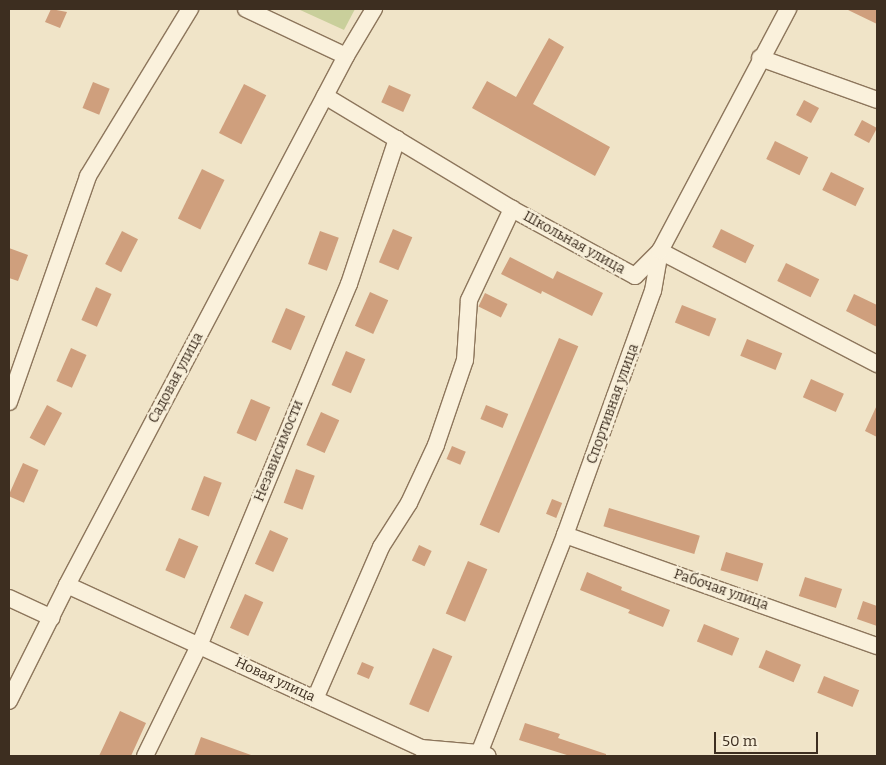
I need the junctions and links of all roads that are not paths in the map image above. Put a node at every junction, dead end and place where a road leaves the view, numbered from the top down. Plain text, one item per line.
1 (190, 9) edge
2 (246, 9) edge
3 (374, 9) edge
4 (788, 9) edge
5 (278, 15) edge
6 (346, 56) junction
7 (760, 58) junction
8 (325, 96) junction
9 (877, 100) edge
10 (397, 139) junction
11 (512, 209) junction
12 (660, 251) junction
13 (877, 364) edge
14 (9, 402) edge
15 (565, 535) junction
16 (67, 585) junction
17 (9, 598) edge
18 (52, 618) junction
19 (199, 646) junction
20 (877, 646) edge
21 (315, 699) junction
22 (9, 701) edge
23 (481, 755) edge
24 (146, 756) edge

1 - 14 street
2 - 5 street
3 - 6 street, Садовая улица
4 - 7 street, Спортивная улица
5 - 6 street
6 - 8 street, Садовая улица
7 - 9 street
7 - 12 street, Спортивная улица
8 - 10 street, Школьная улица
8 - 16 street, Садовая улица
10 - 11 street, Школьная улица
10 - 19 street, Независимости
11 - 12 street, Школьная улица
11 - 21 street
12 - 13 street
12 - 15 street, Спортивная улица
15 - 20 street, Рабочая улица
15 - 23 street, Спортивная улица
16 - 18 street, Садовая улица
16 - 19 street, Новая улица
17 - 18 street
18 - 22 street, Садовая улица
19 - 21 street, Новая улица
19 - 24 street, Независимости
21 - 23 street, Новая улица

